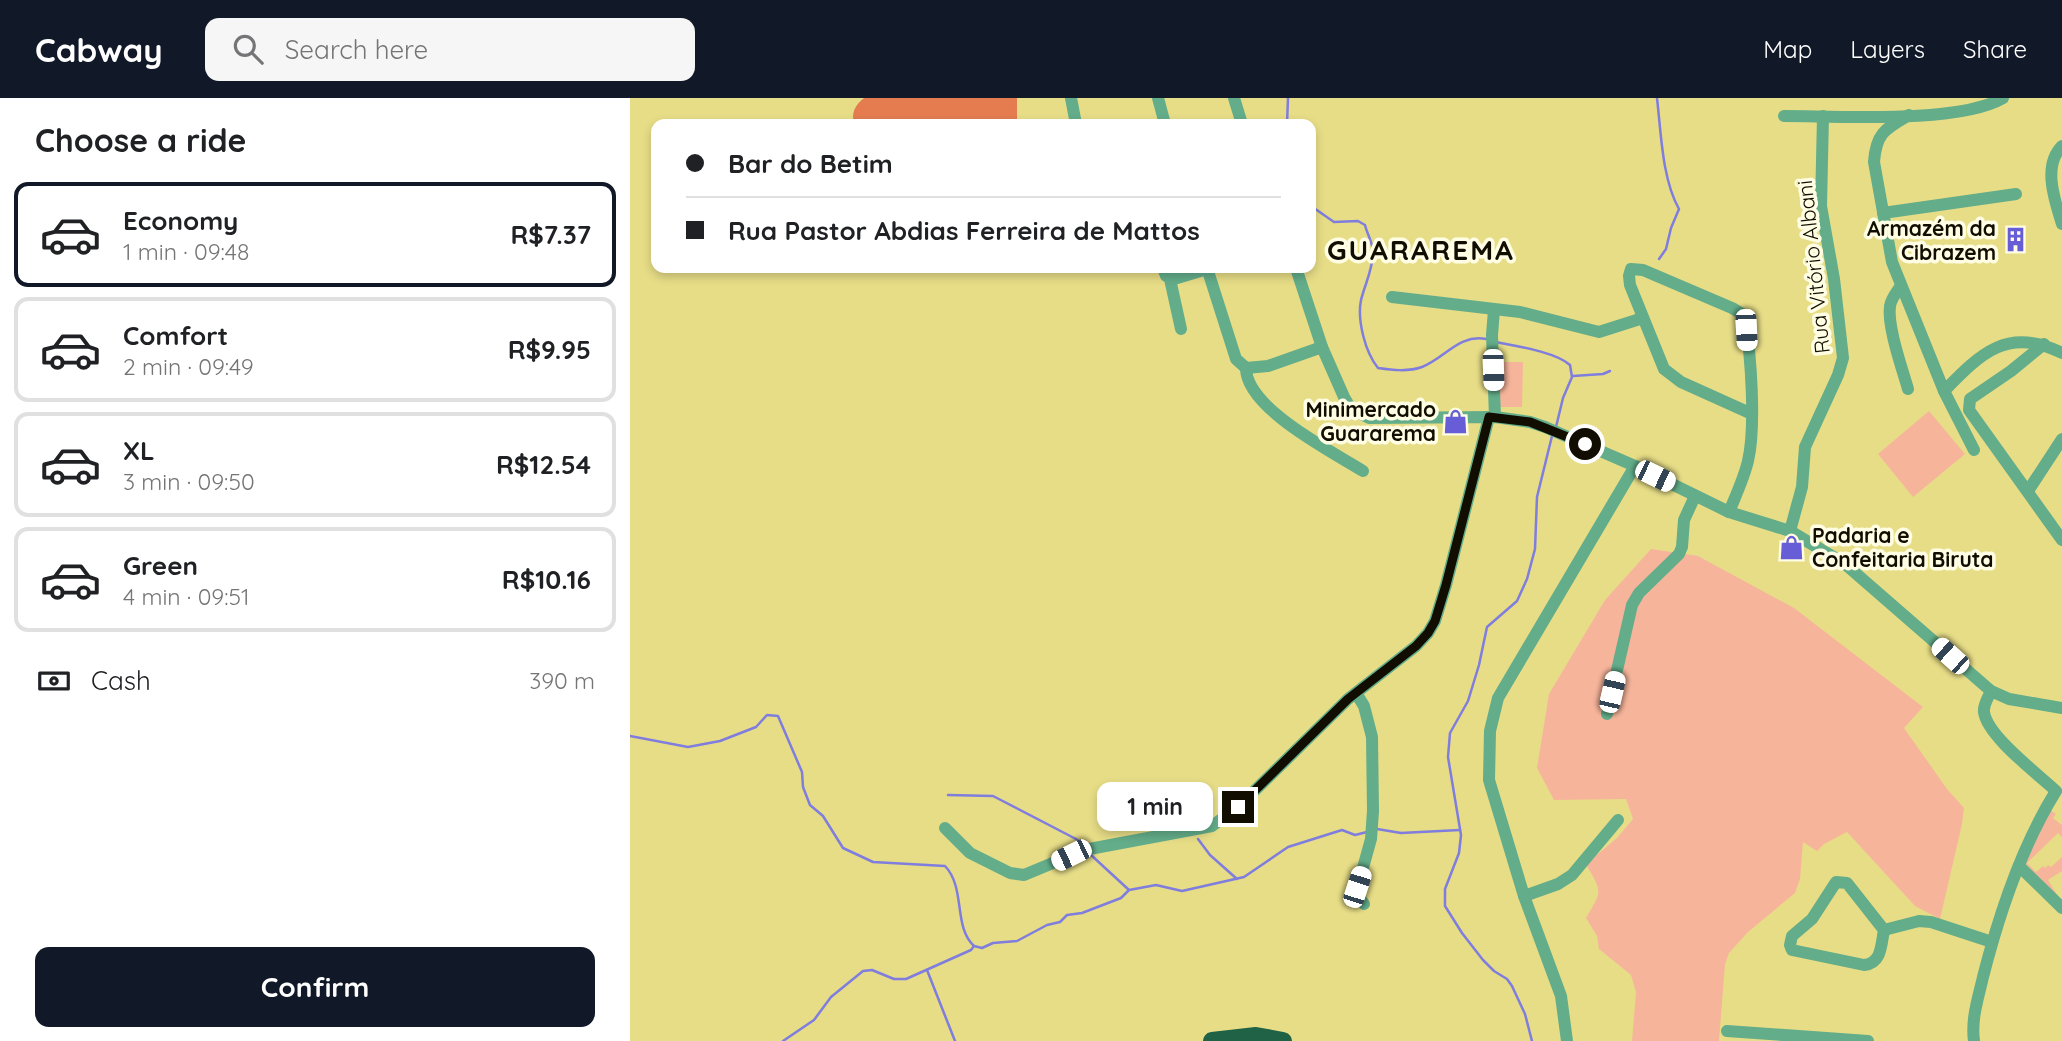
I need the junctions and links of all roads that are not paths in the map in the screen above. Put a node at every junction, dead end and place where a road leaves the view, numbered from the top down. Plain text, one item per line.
1 (1071, 98) edge
2 (1158, 98) edge
3 (1234, 98) edge
4 (2003, 98) edge
5 (1909, 115) junction
6 (1784, 116) dead end
7 (1823, 116) junction
8 (1075, 119) edge
9 (1164, 119) edge
10 (1240, 119) edge
11 (2062, 146) edge
12 (2016, 194) dead end
13 (1883, 214) junction
14 (2062, 225) edge
15 (1166, 273) edge
16 (1195, 273) edge
17 (1209, 273) edge
18 (1298, 273) edge
19 (1900, 287) junction
20 (1392, 298) dead end
21 (1494, 310) junction
22 (1643, 318) junction
23 (1181, 329) dead end
24 (2045, 344) junction
25 (1322, 347) junction
26 (2062, 353) edge
27 (1246, 368) junction
28 (1908, 388) dead end
29 (1944, 391) junction
30 (1752, 414) junction
31 (1492, 417) junction
32 (2062, 439) edge
33 (1974, 450) dead end
34 (1635, 466) junction
35 (1363, 471) dead end
36 (2028, 491) junction
37 (1695, 496) junction
38 (1729, 512) junction
39 (1790, 531) junction
40 (2062, 540) edge
41 (1991, 691) junction
42 (1356, 693) junction
43 (2062, 708) edge
44 (1607, 714) dead end
45 (1618, 820) dead end
46 (945, 828) dead end
47 (2019, 866) junction
48 (1524, 896) junction
49 (1364, 904) dead end
50 (2062, 908) edge
51 (1884, 930) junction
52 (1992, 942) junction
53 (1727, 1031) dead end
54 (1754, 1037) edge
55 (1212, 1041) edge
56 (1283, 1041) edge
57 (1567, 1041) edge
58 (1851, 1041) edge
59 (1868, 1041) edge
60 (1974, 1041) edge

1 - 8 street
2 - 9 street
3 - 10 street
4 - 5 street
5 - 7 street
5 - 13 street
6 - 7 street
7 - 39 street, Rua Vitório Albani
11 - 14 street
12 - 13 street
13 - 19 street
15 - 16 street
15 - 23 street
17 - 27 street
18 - 25 street
19 - 28 street
19 - 29 street
20 - 21 street
21 - 22 street
21 - 31 street
22 - 30 street
22 - 30 street
24 - 26 street
24 - 29 street
24 - 36 street
25 - 27 street
25 - 31 street
27 - 35 street
29 - 33 street
30 - 38 street
31 - 34 street
31 - 42 street
32 - 36 street
34 - 37 street
34 - 48 street
36 - 40 street
37 - 38 street
37 - 44 street
38 - 39 street
39 - 41 street
41 - 43 street
41 - 47 street
42 - 46 street
42 - 49 street
45 - 48 street
47 - 50 street
47 - 52 street
48 - 57 street
51 - 51 street
51 - 52 street
52 - 60 street
53 - 54 street
54 - 58 street
55 - 56 highway
58 - 59 street

